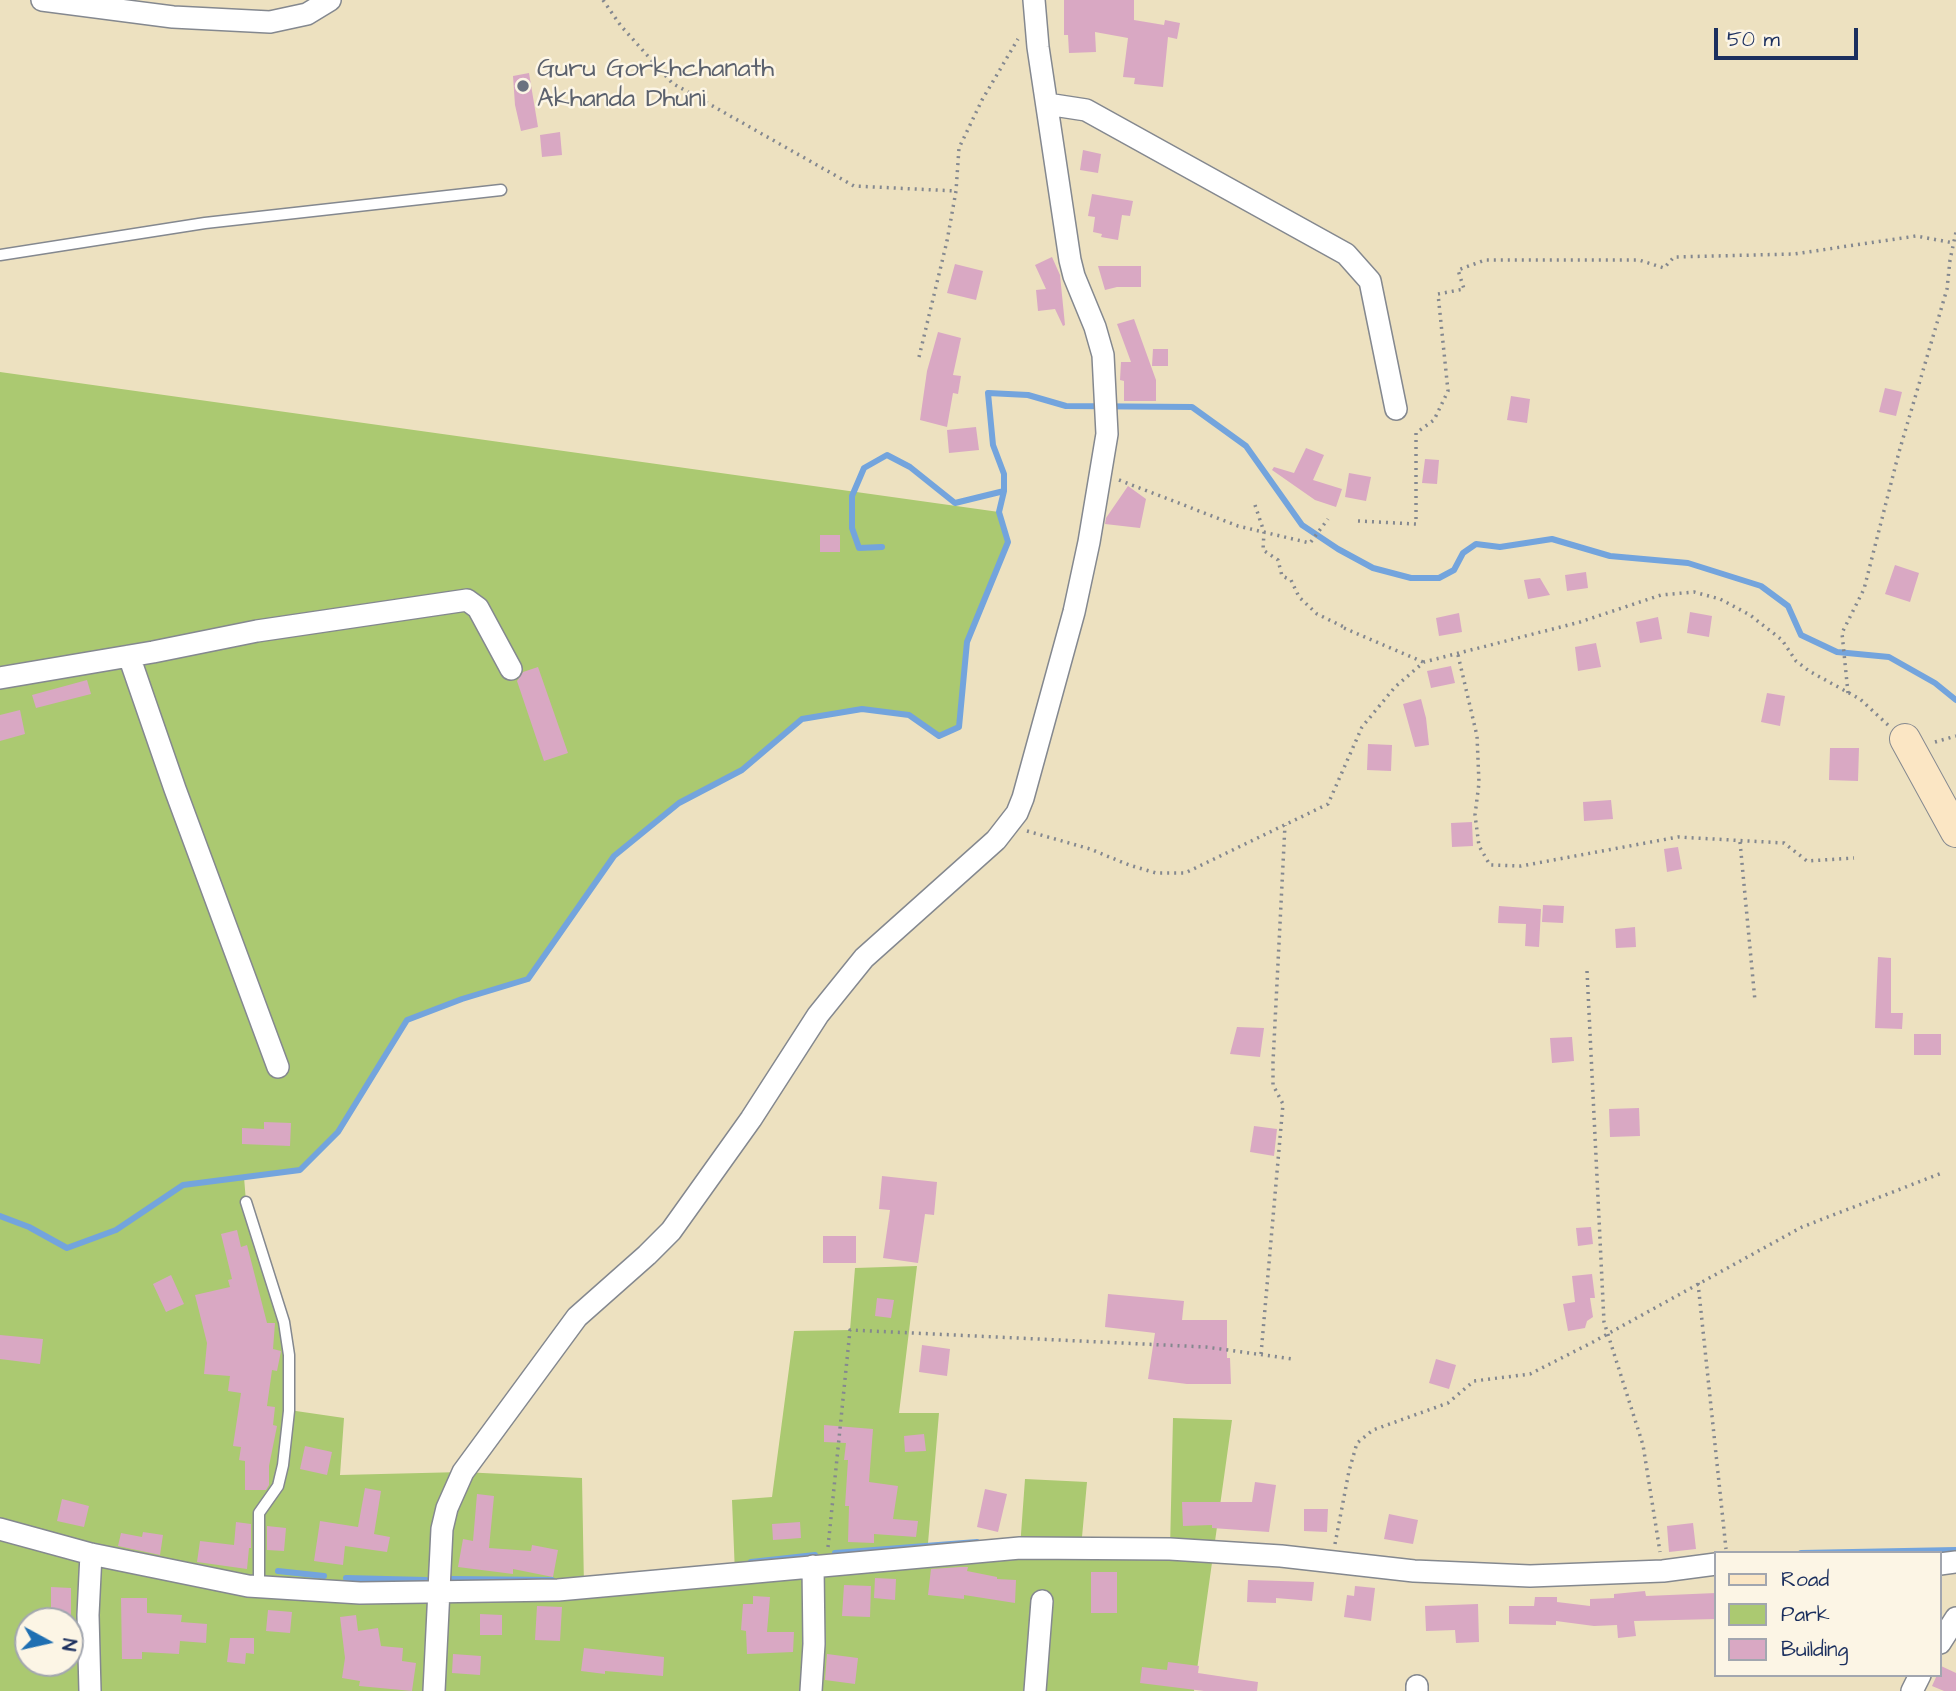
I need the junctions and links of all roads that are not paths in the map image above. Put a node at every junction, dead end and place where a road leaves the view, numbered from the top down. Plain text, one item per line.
1 (330, 0) edge
2 (55, 1) edge
3 (1034, 8) edge
4 (1046, 104) junction
5 (501, 190) dead end
6 (0, 255) edge
7 (1396, 409) dead end
8 (130, 656) junction
9 (511, 669) dead end
10 (0, 678) edge
11 (1905, 739) road end
12 (1956, 832) edge
13 (278, 1067) dead end
14 (246, 1202) dead end
15 (0, 1529) edge
16 (91, 1554) junction
17 (1714, 1564) edge
18 (820, 1565) junction
19 (259, 1587) junction
20 (439, 1591) junction
21 (1042, 1601) dead end
22 (1956, 1618) edge
23 (1942, 1640) edge
24 (90, 1691) edge
25 (434, 1691) edge
26 (811, 1691) edge
27 (1035, 1691) edge

1 - 2 street
3 - 4 street
4 - 7 street
4 - 20 street
5 - 6 lane
8 - 9 street
8 - 10 street
8 - 13 street
11 - 12 street
14 - 19 lane
15 - 16 street
16 - 19 street
16 - 24 street
17 - 18 street
18 - 20 street
18 - 26 street
19 - 20 street
20 - 25 street
21 - 27 street
22 - 23 street

